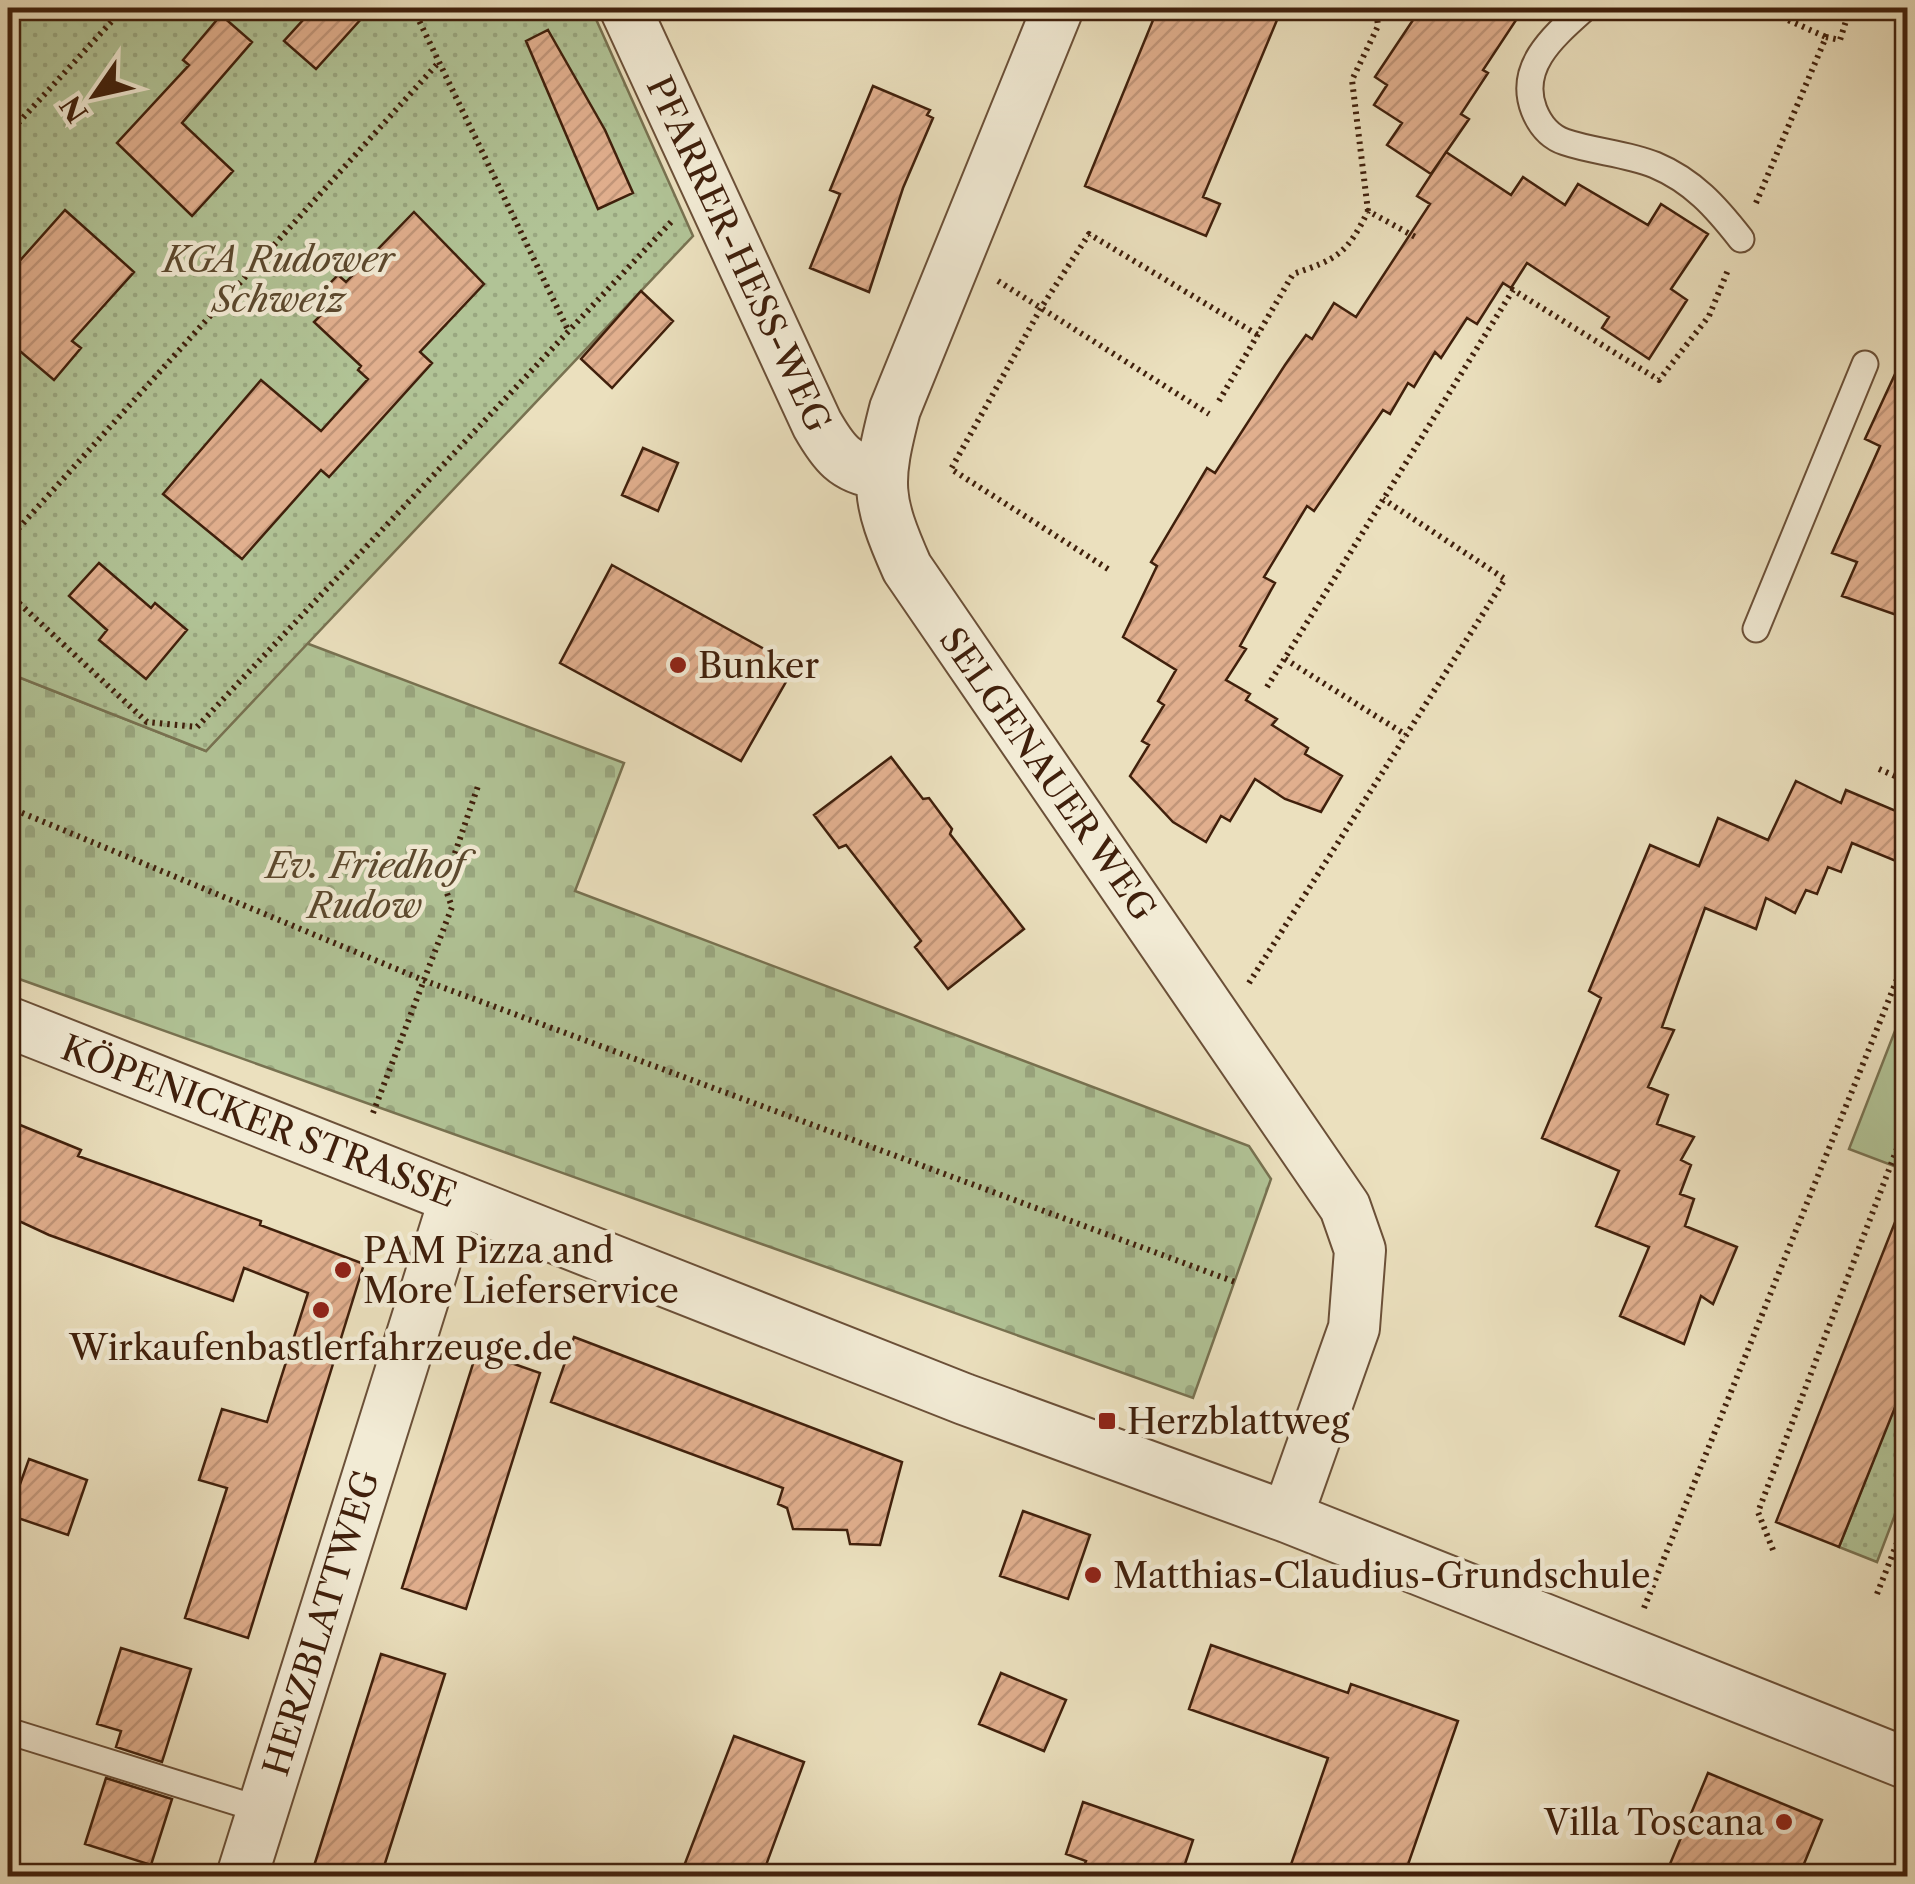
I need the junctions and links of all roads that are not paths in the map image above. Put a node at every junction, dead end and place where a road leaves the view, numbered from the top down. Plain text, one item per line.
1 (625, 8) edge
2 (1058, 8) edge
3 (1584, 8) edge
4 (1741, 240) road end
5 (1864, 364) dead end
6 (879, 473) junction
7 (1756, 628) dead end
8 (8, 1022) edge
9 (455, 1198) junction
10 (1287, 1517) junction
11 (8, 1731) edge
12 (1908, 1764) edge
13 (262, 1810) junction
14 (242, 1876) edge

1 - 6 street, PFARRER-HESS-WEG
2 - 6 street, SELGENAUER WEG
3 - 4 lane
5 - 7 lane
6 - 10 street, SELGENAUER WEG
8 - 9 street, KÖPENICKER STRASSE
9 - 10 street, KÖPENICKER STRASSE
9 - 13 street, HERZBLATTWEG
10 - 12 street, KÖPENICKER STRASSE
11 - 13 lane
13 - 14 street, HERZBLATTWEG

